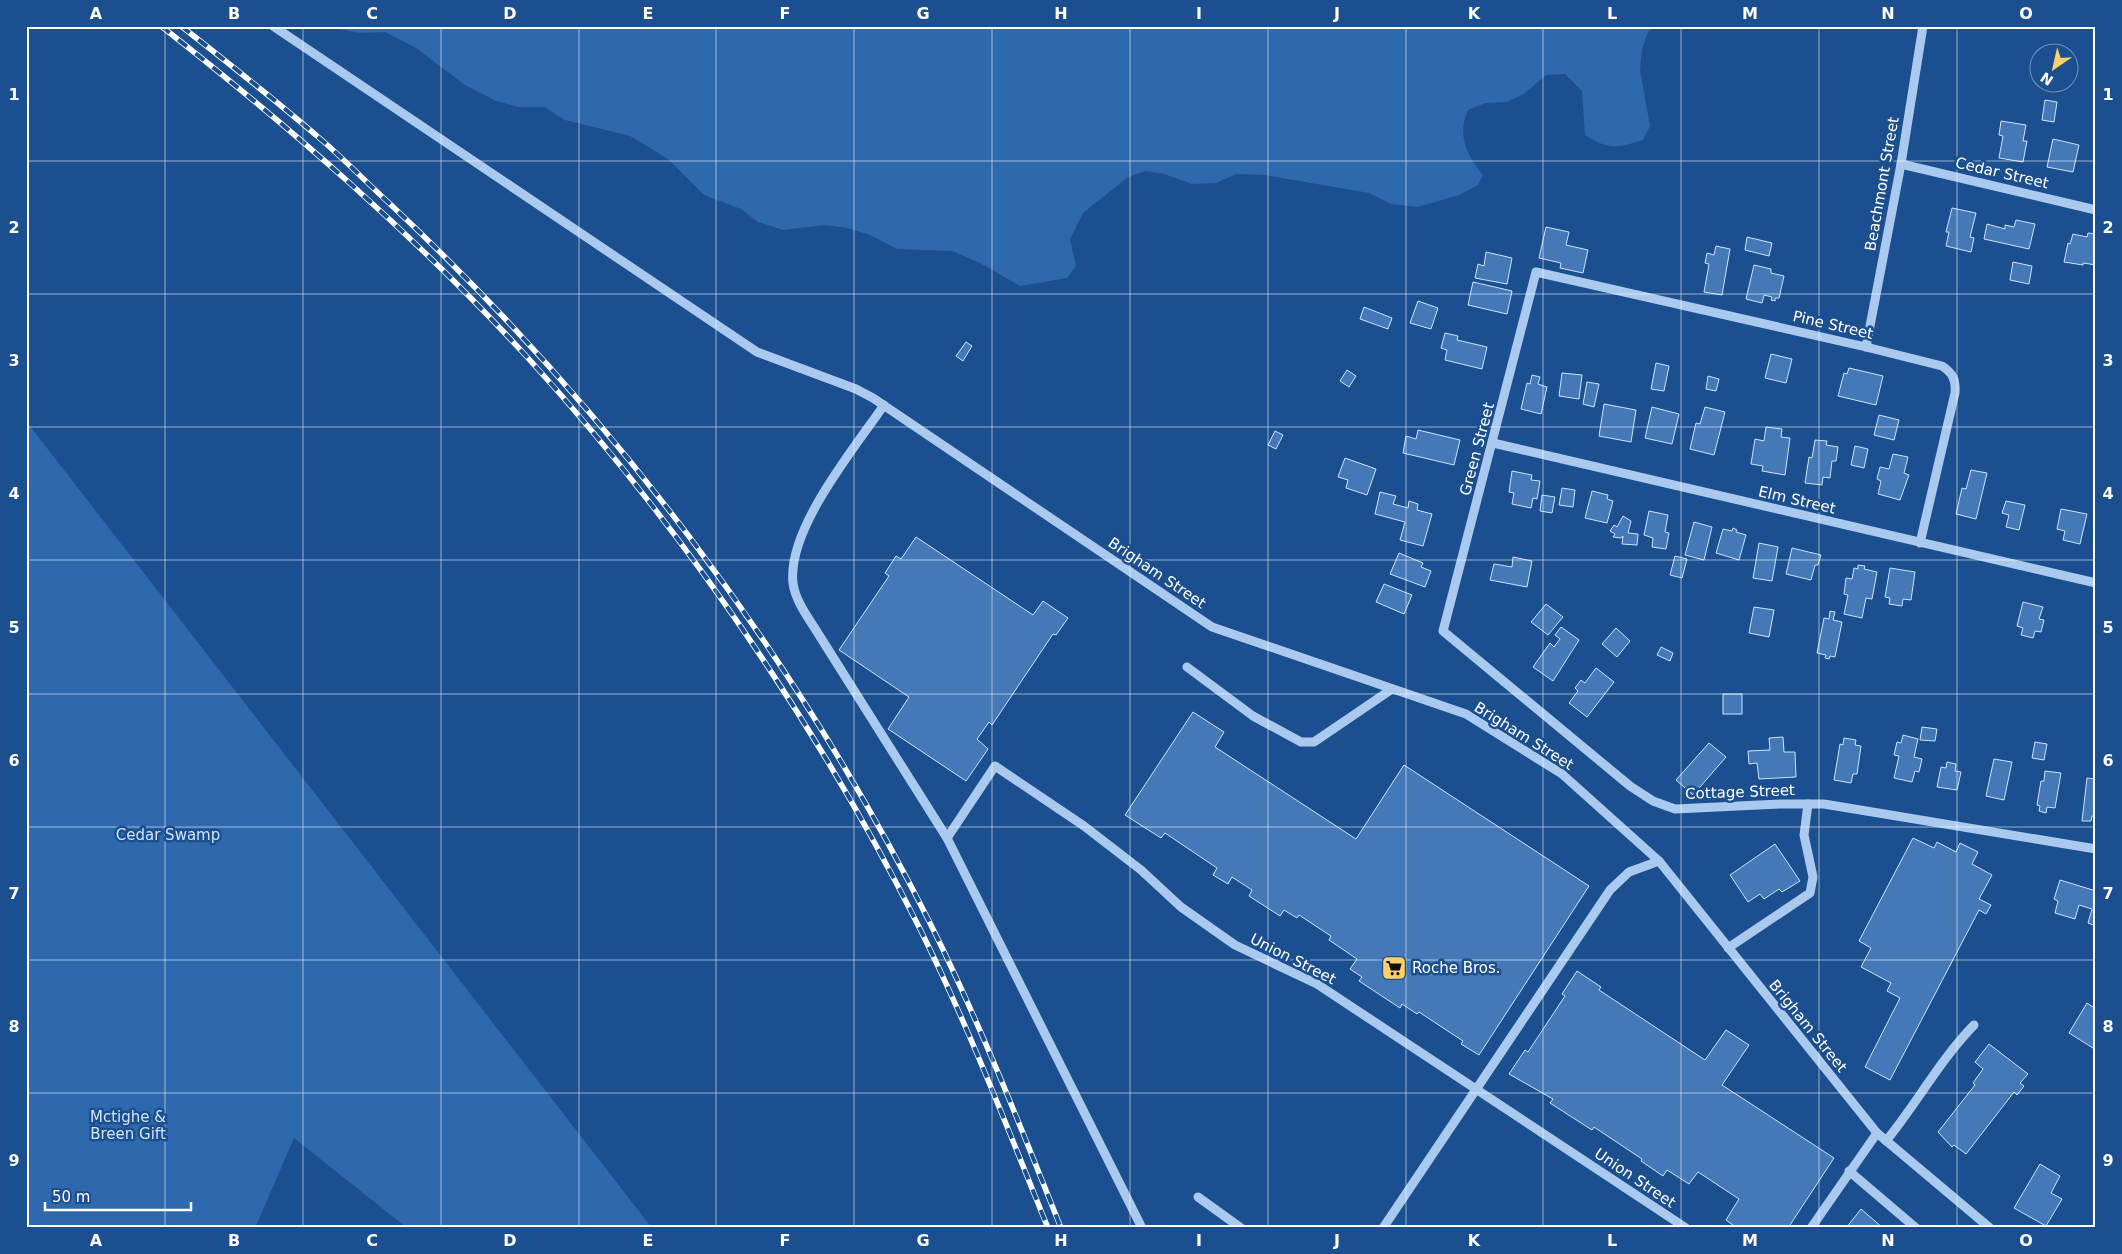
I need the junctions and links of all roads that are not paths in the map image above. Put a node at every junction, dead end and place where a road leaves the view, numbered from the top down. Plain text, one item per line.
1 (273, 26) edge
2 (1923, 26) edge
3 (1902, 164) junction
4 (2096, 210) edge
5 (1536, 272) joint
6 (1866, 347) junction
7 (884, 405) junction
8 (1493, 443) junction
9 (1920, 542) junction
10 (2096, 584) edge
11 (1443, 632) joint
12 (1187, 667) dead end
13 (1392, 689) junction
14 (1808, 804) junction
15 (947, 838) junction
16 (2096, 849) edge
17 (1659, 861) junction
18 (1728, 948) junction
19 (1974, 1025) dead end
20 (1476, 1088) junction
21 (1876, 1133) junction
22 (1886, 1141) junction
23 (1850, 1171) junction
24 (1198, 1197) dead end
25 (1142, 1228) edge
26 (1241, 1228) edge
27 (1383, 1228) edge
28 (1686, 1228) edge
29 (1811, 1228) edge
30 (1916, 1228) edge
31 (1990, 1228) edge

1 - 7 street, Brigham Street
2 - 3 street, Beachmont Street
3 - 4 street, Cedar Street
3 - 6 street, Beachmont Street
5 - 6 street, Pine Street
5 - 8 street, Green Street
6 - 9 street, Pine Street
7 - 13 street, Brigham Street
7 - 15 street
8 - 9 street, Elm Street
8 - 11 street, Green Street
9 - 10 street, Elm Street
11 - 14 street, Cottage Street
12 - 13 street
13 - 17 street, Brigham Street
14 - 16 street, Cottage Street
14 - 18 street
15 - 20 street, Union Street
15 - 25 street
17 - 18 street, Brigham Street
17 - 20 street
18 - 21 street, Brigham Street
19 - 22 street
20 - 27 street
20 - 28 street, Union Street
21 - 22 street, Brigham Street
21 - 23 street
22 - 31 street, Brigham Street
23 - 29 street
23 - 30 street
24 - 26 street

